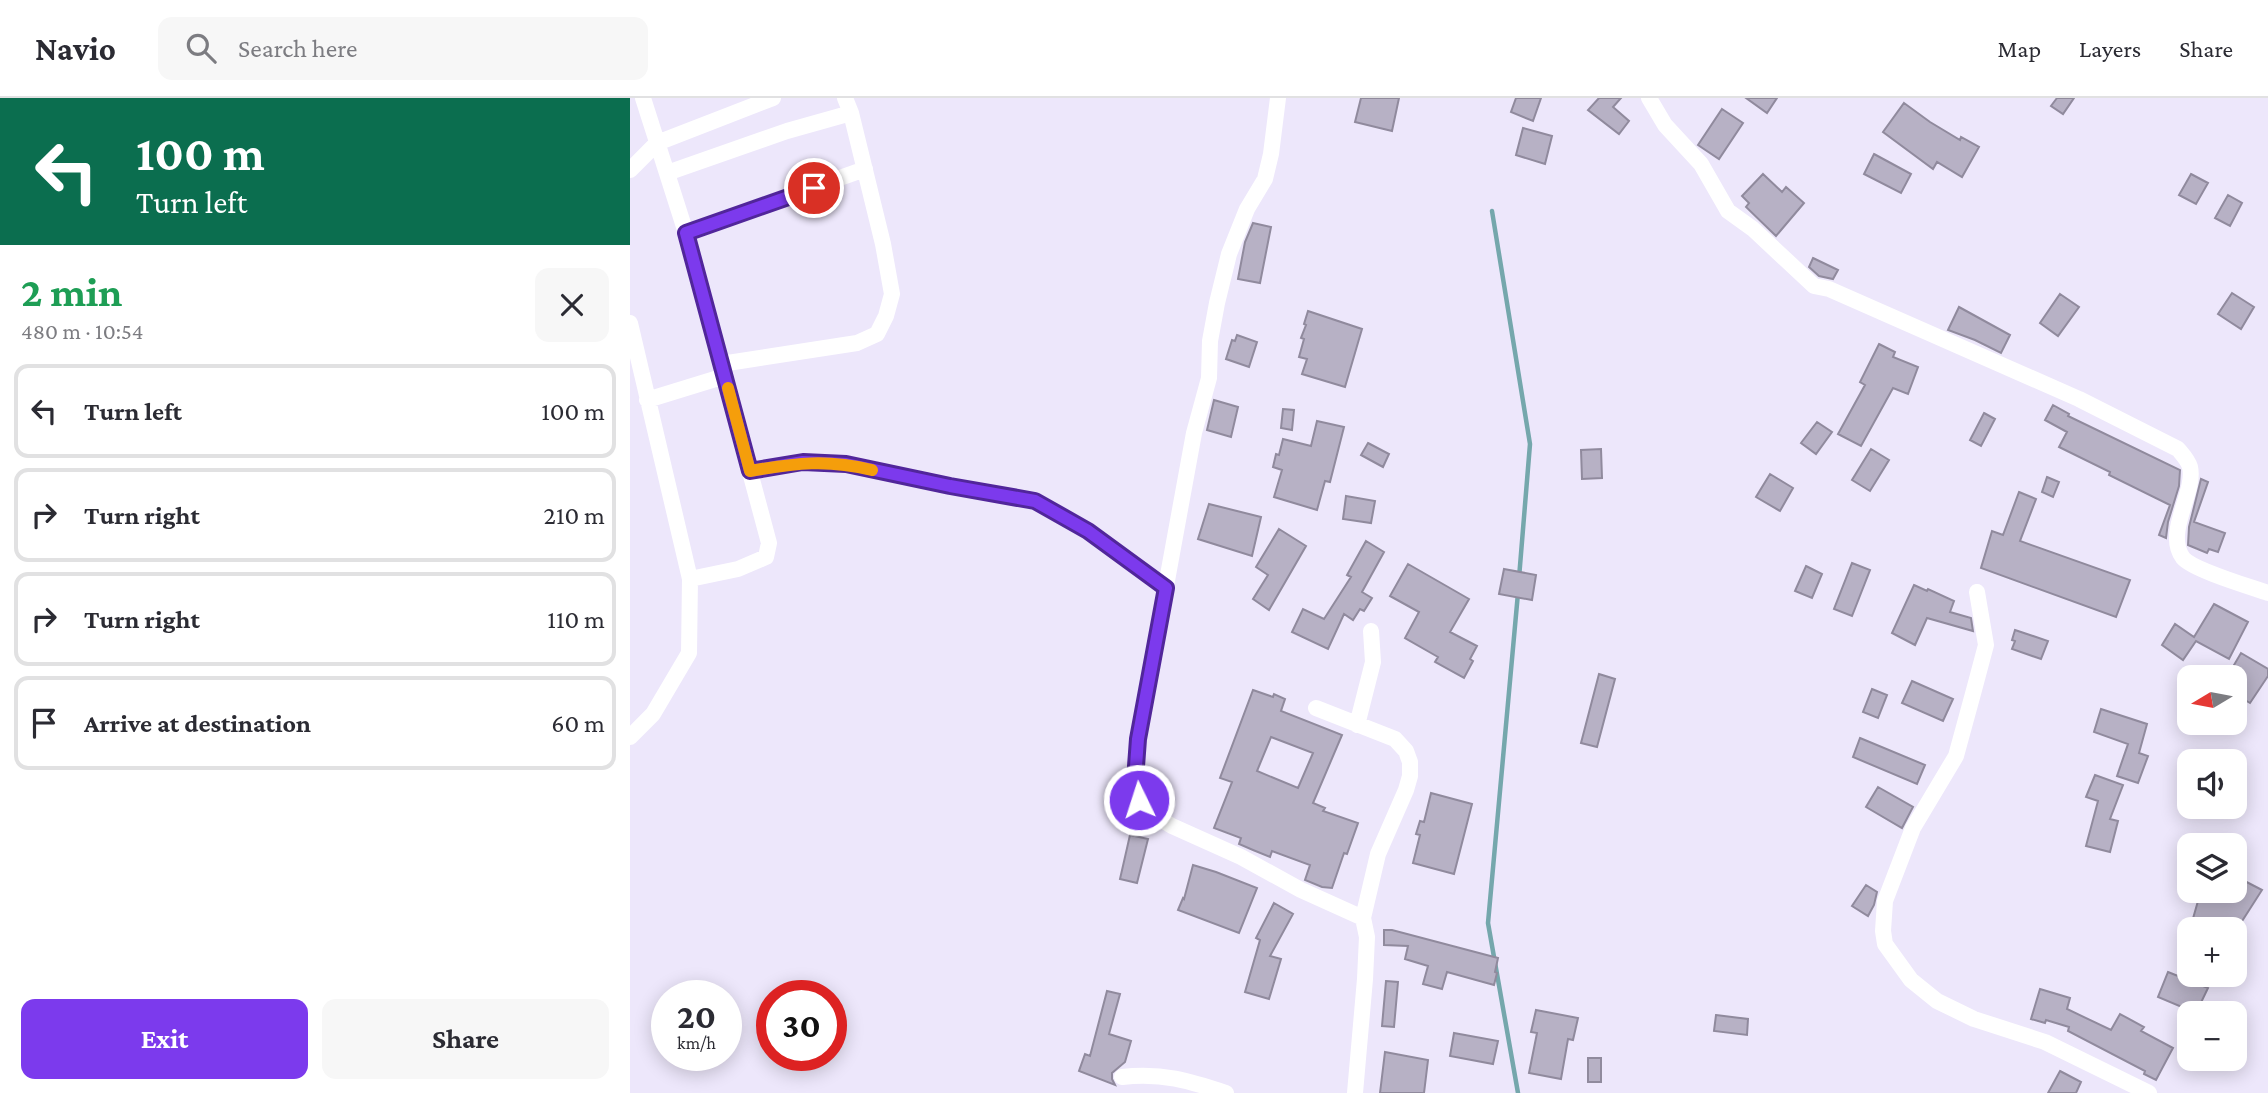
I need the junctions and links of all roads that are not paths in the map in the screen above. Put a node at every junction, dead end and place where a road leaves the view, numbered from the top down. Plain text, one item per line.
1 (643, 98) edge
2 (773, 98) edge
3 (1278, 98) edge
4 (1649, 98) edge
5 (848, 105) edge
6 (657, 143) junction
7 (865, 169) junction
8 (630, 170) edge
9 (667, 173) junction
10 (686, 233) junction
11 (630, 323) edge
12 (723, 370) junction
13 (647, 400) junction
14 (750, 471) junction
15 (690, 579) junction
16 (1166, 588) junction
17 (1977, 592) dead end
18 (2268, 593) edge
19 (1371, 631) dead end
20 (1316, 708) dead end
21 (1357, 724) junction
22 (630, 737) edge
23 (1363, 918) junction
24 (1122, 1077) dead end
25 (1226, 1093) edge
26 (1355, 1093) edge
27 (2149, 1093) edge

1 - 6 street
2 - 6 street
3 - 16 street
4 - 18 street
5 - 7 street
5 - 9 street
6 - 8 street
6 - 9 street
7 - 10 street
7 - 12 street
9 - 10 street
10 - 12 street
11 - 13 street
12 - 13 street
12 - 14 street
13 - 15 street
14 - 15 street
14 - 16 street
15 - 22 street
16 - 23 street
17 - 27 street
19 - 21 street
20 - 21 street
21 - 23 street
23 - 26 street
24 - 25 street

